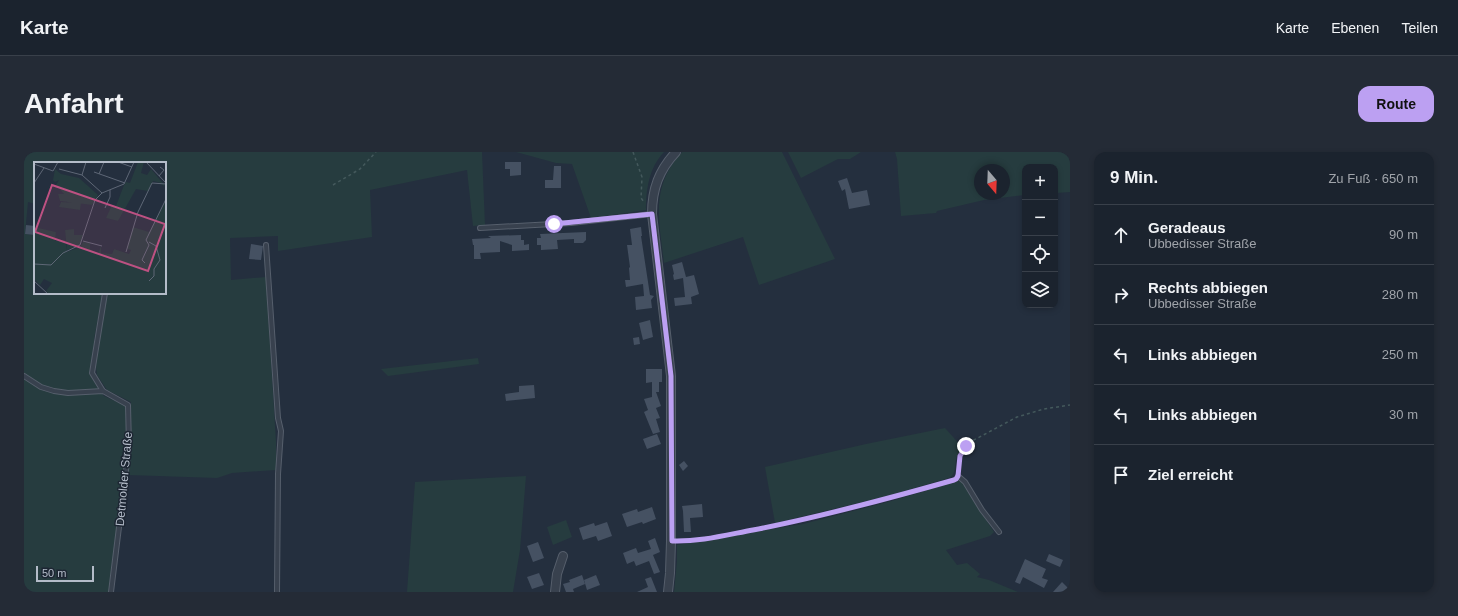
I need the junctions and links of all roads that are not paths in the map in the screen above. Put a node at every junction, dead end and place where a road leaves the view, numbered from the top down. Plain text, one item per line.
1 (676, 152) edge
2 (652, 214) junction
3 (480, 228) dead end
4 (266, 245) dead end
5 (105, 294) edge
6 (24, 376) edge
7 (103, 392) junction
8 (958, 476) road end
9 (999, 532) dead end
10 (563, 556) dead end
11 (111, 592) edge
12 (277, 592) edge
13 (555, 592) edge
14 (668, 592) edge

1 - 2 street
2 - 3 lane
2 - 14 street
4 - 12 lane
5 - 7 lane
6 - 7 lane, Detmolder Straße
7 - 11 lane, Detmolder Straße
8 - 9 lane
10 - 13 street

